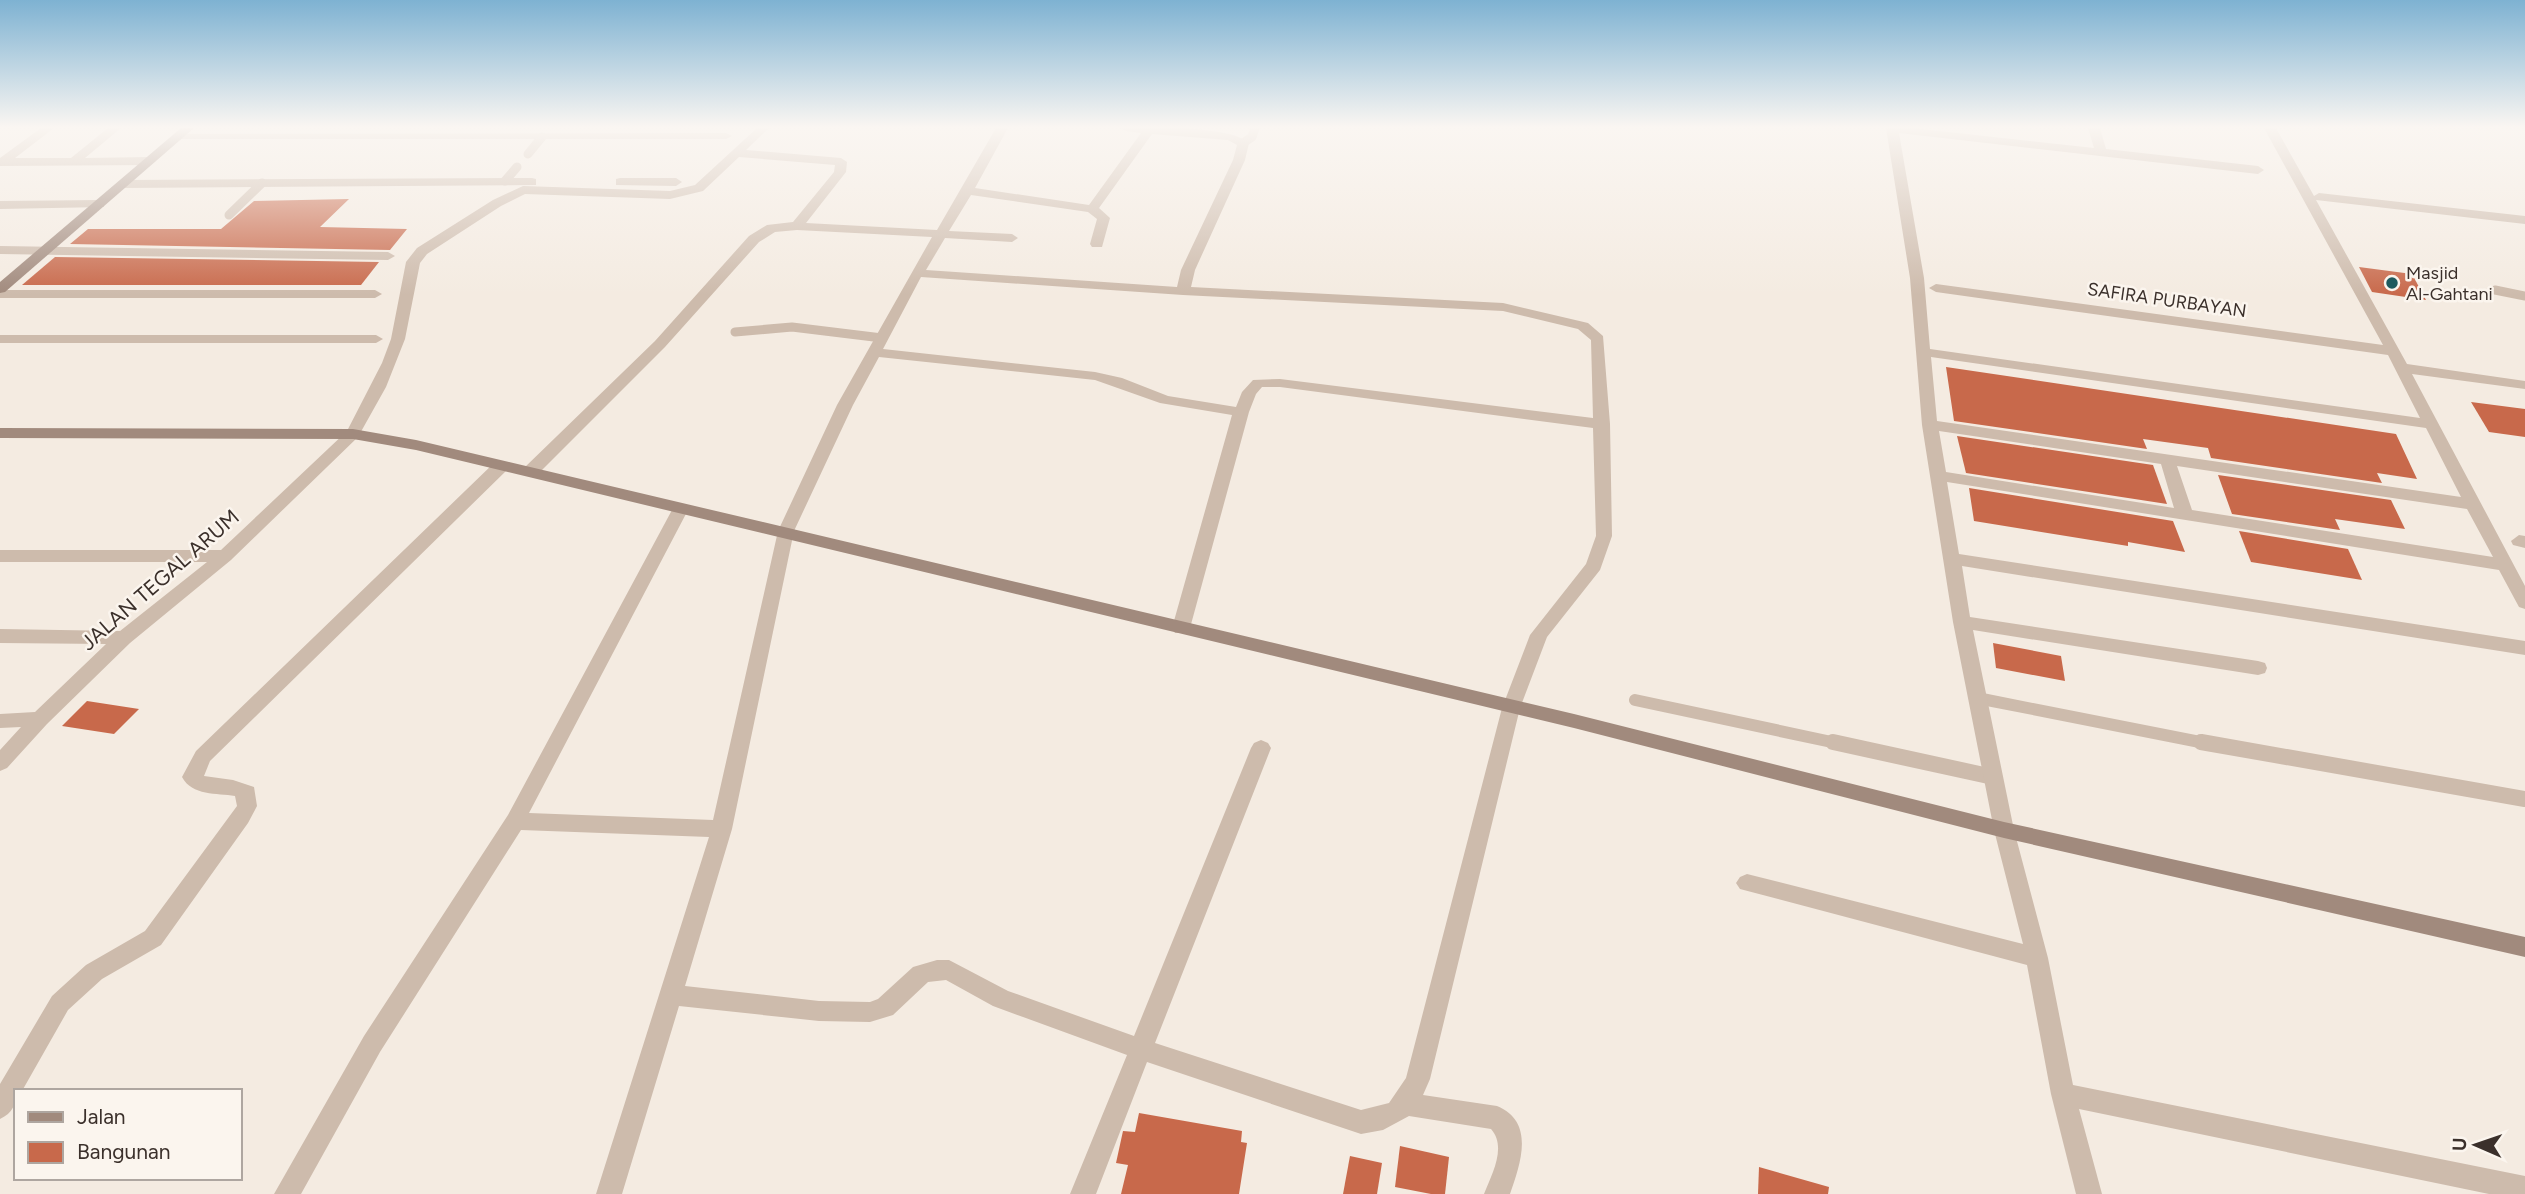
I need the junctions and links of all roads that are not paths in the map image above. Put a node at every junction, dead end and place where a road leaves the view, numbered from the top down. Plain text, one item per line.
1 (123, 184) joint
2 (162, 184) edge
3 (261, 184) edge
4 (704, 184) edge
5 (831, 184) edge
6 (971, 184) edge
7 (1110, 184) edge
8 (1228, 184) edge
9 (1901, 184) edge
10 (2301, 184) edge
11 (967, 191) junction
12 (2319, 197) dead end
13 (100, 204) junction
14 (0, 205) edge
15 (1092, 209) junction
16 (229, 215) dead end
17 (2525, 220) edge
18 (797, 226) junction
19 (942, 233) junction
20 (1012, 239) dead end
21 (1097, 244) dead end
22 (0, 250) edge
23 (46, 250) junction
24 (388, 256) dead end
25 (917, 273) junction
26 (1936, 288) dead end
27 (2495, 290) dead end
28 (1183, 291) junction
29 (0, 292) edge
30 (375, 293) dead end
31 (2525, 296) edge
32 (735, 332) dead end
33 (376, 338) dead end
34 (0, 339) edge
35 (879, 345) junction
36 (2393, 351) junction
37 (1923, 352) junction
38 (2402, 368) junction
39 (2525, 385) edge
40 (1241, 412) junction
41 (1602, 424) junction
42 (2431, 424) junction
43 (1930, 425) junction
44 (0, 433) edge
45 (353, 433) junction
46 (2167, 458) junction
47 (501, 466) junction
48 (530, 472) junction
49 (1939, 476) junction
50 (2473, 504) junction
51 (680, 510) junction
52 (2185, 515) junction
53 (786, 531) junction
54 (0, 556) edge
55 (225, 556) junction
56 (1952, 558) junction
57 (2504, 565) junction
58 (2525, 603) edge
59 (1962, 622) junction
60 (1181, 628) junction
61 (0, 636) edge
62 (124, 638) junction
63 (2525, 648) edge
64 (2258, 668) dead end
65 (1977, 698) junction
66 (1635, 700) dead end
67 (1516, 709) junction
68 (40, 719) junction
69 (0, 721) edge
70 (1261, 748) dead end
71 (0, 763) edge
72 (1993, 777) junction
73 (2525, 799) edge
74 (515, 821) junction
75 (722, 829) junction
76 (2004, 830) junction
77 (1747, 883) dead end
78 (2525, 947) edge
79 (2037, 958) junction
80 (671, 995) junction
81 (1140, 1049) junction
82 (2063, 1094) junction
83 (1405, 1104) junction
84 (0, 1107) edge
85 (2525, 1189) edge
86 (287, 1194) edge
87 (609, 1194) edge
88 (1083, 1194) edge
89 (1497, 1194) edge
90 (2089, 1194) edge

1 - 2 street
1 - 13 street
3 - 16 lane
4 - 45 street, JALAN TEGAL ARUM
5 - 18 street
6 - 11 street
7 - 15 street
8 - 28 street
9 - 37 street
10 - 36 street
11 - 15 street
11 - 19 street
12 - 17 street
13 - 14 street
13 - 23 street
15 - 21 street
18 - 19 street
18 - 48 street
19 - 20 street
19 - 25 street
22 - 23 street
23 - 24 street
23 - 29 street
25 - 28 street
25 - 35 street
26 - 36 street, SAFIRA PURBAYAN
27 - 31 lane
28 - 41 street
29 - 30 street
32 - 35 lane
33 - 34 street
35 - 40 street
35 - 53 street
36 - 38 street
37 - 42 street
37 - 43 street
38 - 39 street
38 - 42 street
40 - 41 street
40 - 60 street
41 - 67 street
42 - 50 street
43 - 46 street
43 - 49 street
44 - 45 street
45 - 47 street
45 - 55 street, JALAN TEGAL ARUM
46 - 50 street
46 - 52 street
47 - 48 street
47 - 84 street
48 - 51 street
49 - 52 street
49 - 56 street
50 - 57 street
51 - 53 street
51 - 74 street
52 - 57 street
53 - 60 street
53 - 75 street
54 - 55 street
55 - 62 street, JALAN TEGAL ARUM
56 - 59 street
56 - 63 street
57 - 58 street
59 - 64 street
59 - 65 street
60 - 67 street
61 - 62 street
62 - 68 street, JALAN TEGAL ARUM
65 - 72 street
65 - 73 lane
66 - 72 lane
67 - 76 street
67 - 83 street
68 - 69 street
68 - 71 street, JALAN TEGAL ARUM
70 - 81 street
72 - 76 street
74 - 75 street
74 - 86 street
75 - 80 street
76 - 78 street
76 - 79 street
77 - 79 street
79 - 82 street
80 - 81 street
80 - 87 street
81 - 83 street
81 - 88 street
82 - 85 street
82 - 90 street
83 - 89 street

